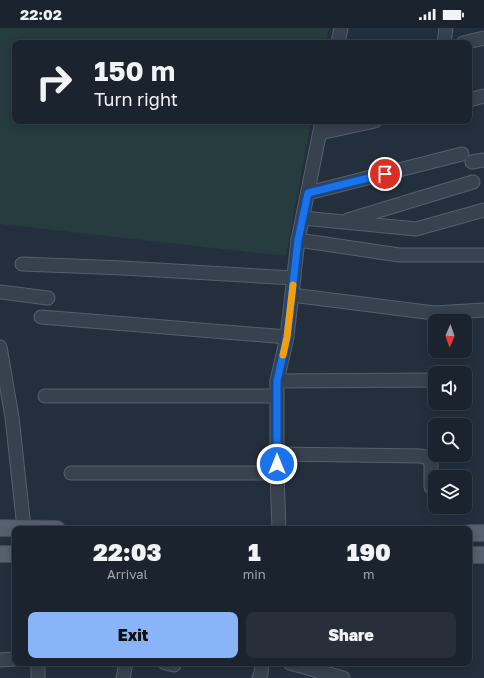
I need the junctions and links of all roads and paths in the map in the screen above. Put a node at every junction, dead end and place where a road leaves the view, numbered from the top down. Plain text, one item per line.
1 (341, 28) edge
2 (446, 28) edge
3 (484, 38) edge
4 (339, 40) edge
5 (444, 40) edge
6 (472, 41) edge
7 (484, 96) edge
8 (472, 99) edge
9 (348, 124) edge
10 (321, 127) edge
11 (473, 159) edge
12 (473, 182) dead end
13 (308, 193) junction
14 (484, 210) edge
15 (303, 218) junction
16 (342, 222) junction
17 (298, 240) junction
18 (484, 255) edge
19 (22, 264) dead end
20 (294, 278) junction
21 (0, 292) edge
22 (292, 294) junction
23 (48, 298) dead end
24 (484, 310) edge
25 (41, 317) dead end
26 (287, 337) junction
27 (0, 347) edge
28 (428, 380) edge
29 (277, 381) junction
30 (45, 396) dead end
31 (277, 396) junction
32 (277, 454) junction
33 (431, 470) edge
34 (71, 473) dead end
35 (277, 473) junction
36 (24, 526) edge
37 (279, 526) edge
38 (0, 528) edge
39 (12, 528) edge
40 (472, 533) edge
41 (484, 533) edge
42 (0, 554) edge
43 (12, 554) edge
44 (472, 555) edge
45 (484, 555) edge
46 (12, 659) edge
47 (0, 660) edge
48 (38, 666) edge
49 (125, 666) edge
50 (262, 666) edge
51 (301, 666) edge
52 (38, 678) edge
53 (123, 678) edge
54 (259, 678) edge
55 (343, 678) edge

1 - 4 street
2 - 5 street
3 - 6 street
7 - 8 street
9 - 10 street
10 - 13 street
11 - 13 street
12 - 16 street
13 - 15 street
14 - 16 street
15 - 16 street
15 - 17 street
17 - 18 street
17 - 20 street
19 - 20 street
20 - 22 street
21 - 23 street
22 - 24 street
22 - 26 street
25 - 26 street
26 - 29 street
27 - 36 street
28 - 29 street
29 - 31 street
30 - 31 street
31 - 32 street
32 - 33 street
32 - 35 street
34 - 35 street
35 - 37 street
38 - 39 main road
40 - 41 main road
42 - 43 main road
44 - 45 main road
46 - 47 street
48 - 52 street
49 - 53 street
50 - 54 street
51 - 55 street

